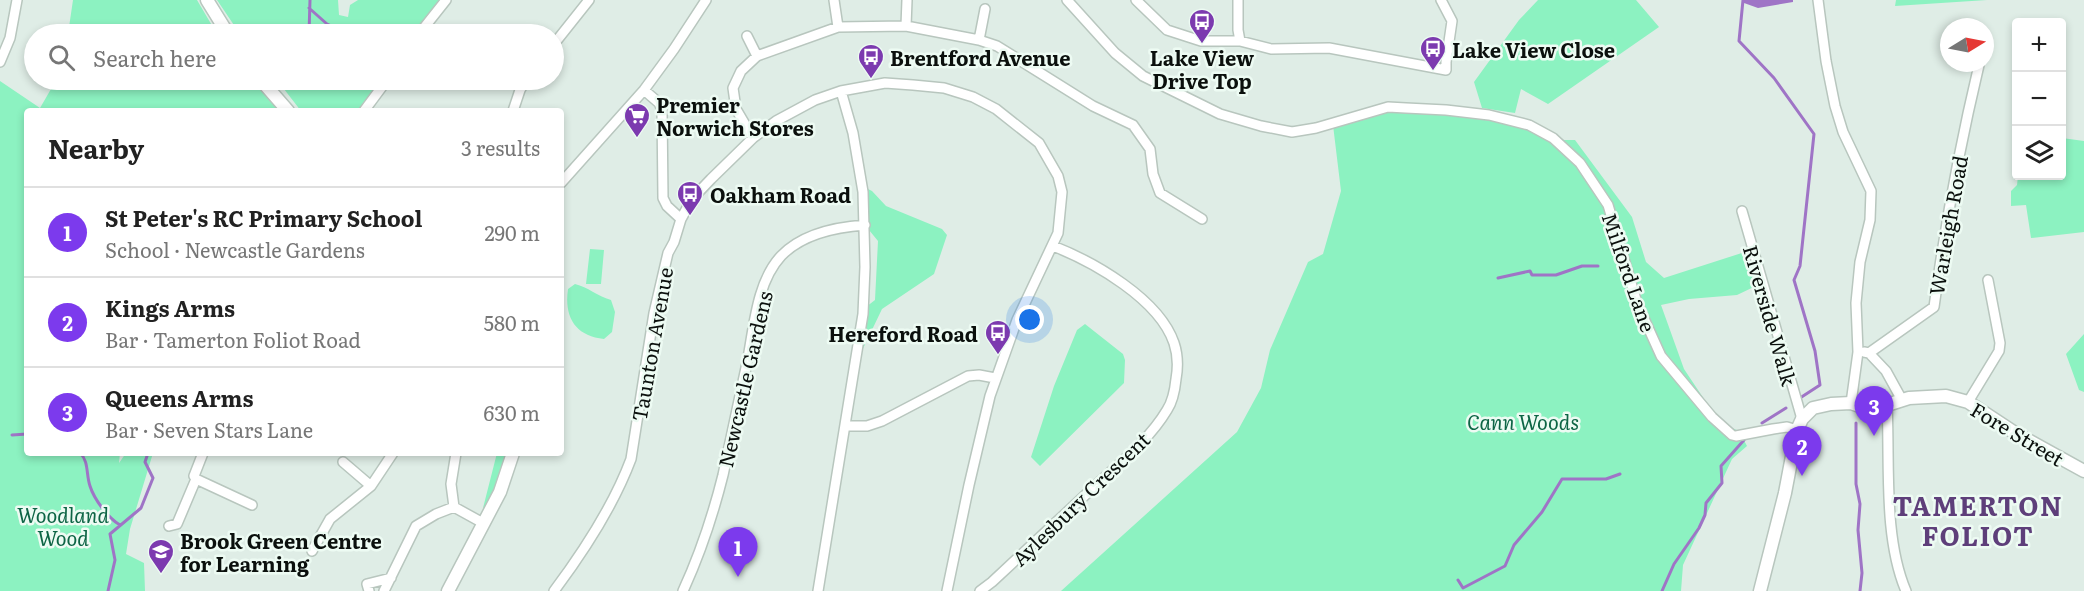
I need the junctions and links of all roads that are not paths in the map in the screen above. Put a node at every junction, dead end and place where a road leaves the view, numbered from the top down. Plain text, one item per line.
1 (17, 0) edge
2 (207, 0) edge
3 (446, 0) edge
4 (589, 0) edge
5 (706, 0) edge
6 (834, 0) edge
7 (907, 0) edge
8 (1067, 0) edge
9 (1136, 0) edge
10 (1238, 0) edge
11 (1442, 0) edge
12 (1818, 0) edge
13 (986, 9) dead end
14 (222, 24) edge
15 (427, 24) edge
16 (906, 26) junction
17 (838, 27) junction
18 (564, 31) edge
19 (747, 36) dead end
20 (979, 40) junction
21 (1240, 41) junction
22 (757, 56) junction
23 (0, 62) edge
24 (1977, 72) edge
25 (270, 90) edge
26 (380, 90) edge
27 (520, 90) edge
28 (644, 90) junction
29 (841, 91) junction
30 (285, 108) edge
31 (366, 108) edge
32 (514, 108) edge
33 (753, 138) junction
34 (564, 180) edge
35 (1742, 211) dead end
36 (681, 219) junction
37 (1202, 219) dead end
38 (865, 225) junction
39 (1053, 246) junction
40 (1988, 280) dead end
41 (1858, 352) junction
42 (1869, 353) junction
43 (996, 378) junction
44 (1902, 400) junction
45 (1968, 402) junction
46 (1851, 403) junction
47 (1887, 405) junction
48 (1799, 425) junction
49 (846, 426) junction
50 (202, 456) edge
51 (391, 456) edge
52 (456, 456) edge
53 (512, 456) edge
54 (343, 462) dead end
55 (2079, 469) edge
56 (196, 479) junction
57 (371, 486) junction
58 (252, 505) dead end
59 (454, 507) junction
60 (483, 523) junction
61 (169, 526) dead end
62 (312, 551) dead end
63 (391, 578) junction
64 (369, 591) edge
65 (384, 591) edge
66 (448, 591) edge
67 (554, 591) edge
68 (683, 591) edge
69 (818, 591) edge
70 (947, 591) edge
71 (980, 591) edge
72 (1760, 591) edge
73 (1906, 591) edge

1 - 23 street
2 - 14 street
3 - 15 street
4 - 18 street
5 - 28 street
6 - 17 street
7 - 16 street
8 - 48 street, Milford Lane
9 - 21 street
10 - 21 street
11 - 21 street
12 - 41 street
13 - 20 street
16 - 17 street
16 - 20 street
17 - 22 street
19 - 22 street
20 - 37 street
22 - 33 street
24 - 42 street, Warleigh Road
25 - 30 street
26 - 31 street
27 - 32 street
28 - 34 street
28 - 36 street
29 - 33 street, Taunton Avenue
29 - 38 street
29 - 39 street, Taunton Avenue
33 - 36 street, Taunton Avenue
35 - 48 street, Riverside Walk
36 - 67 street, Taunton Avenue
38 - 49 street
38 - 68 street, Newcastle Gardens
39 - 43 street, Taunton Avenue
39 - 71 street, Aylesbury Crescent
40 - 45 street
41 - 42 street
41 - 46 street
42 - 44 street
43 - 49 street
43 - 70 street, Taunton Avenue
44 - 45 street, Fore Street
44 - 47 street, Fore Street
45 - 55 street, Fore Street
46 - 47 street, Fore Street
46 - 48 street, Fore Street
47 - 73 street
48 - 72 street
49 - 69 street
50 - 56 street
51 - 57 street
52 - 59 street
53 - 60 street
54 - 57 street
56 - 58 street
56 - 61 street
57 - 62 street
59 - 60 street
59 - 63 street
60 - 66 street
63 - 64 street
63 - 65 street

